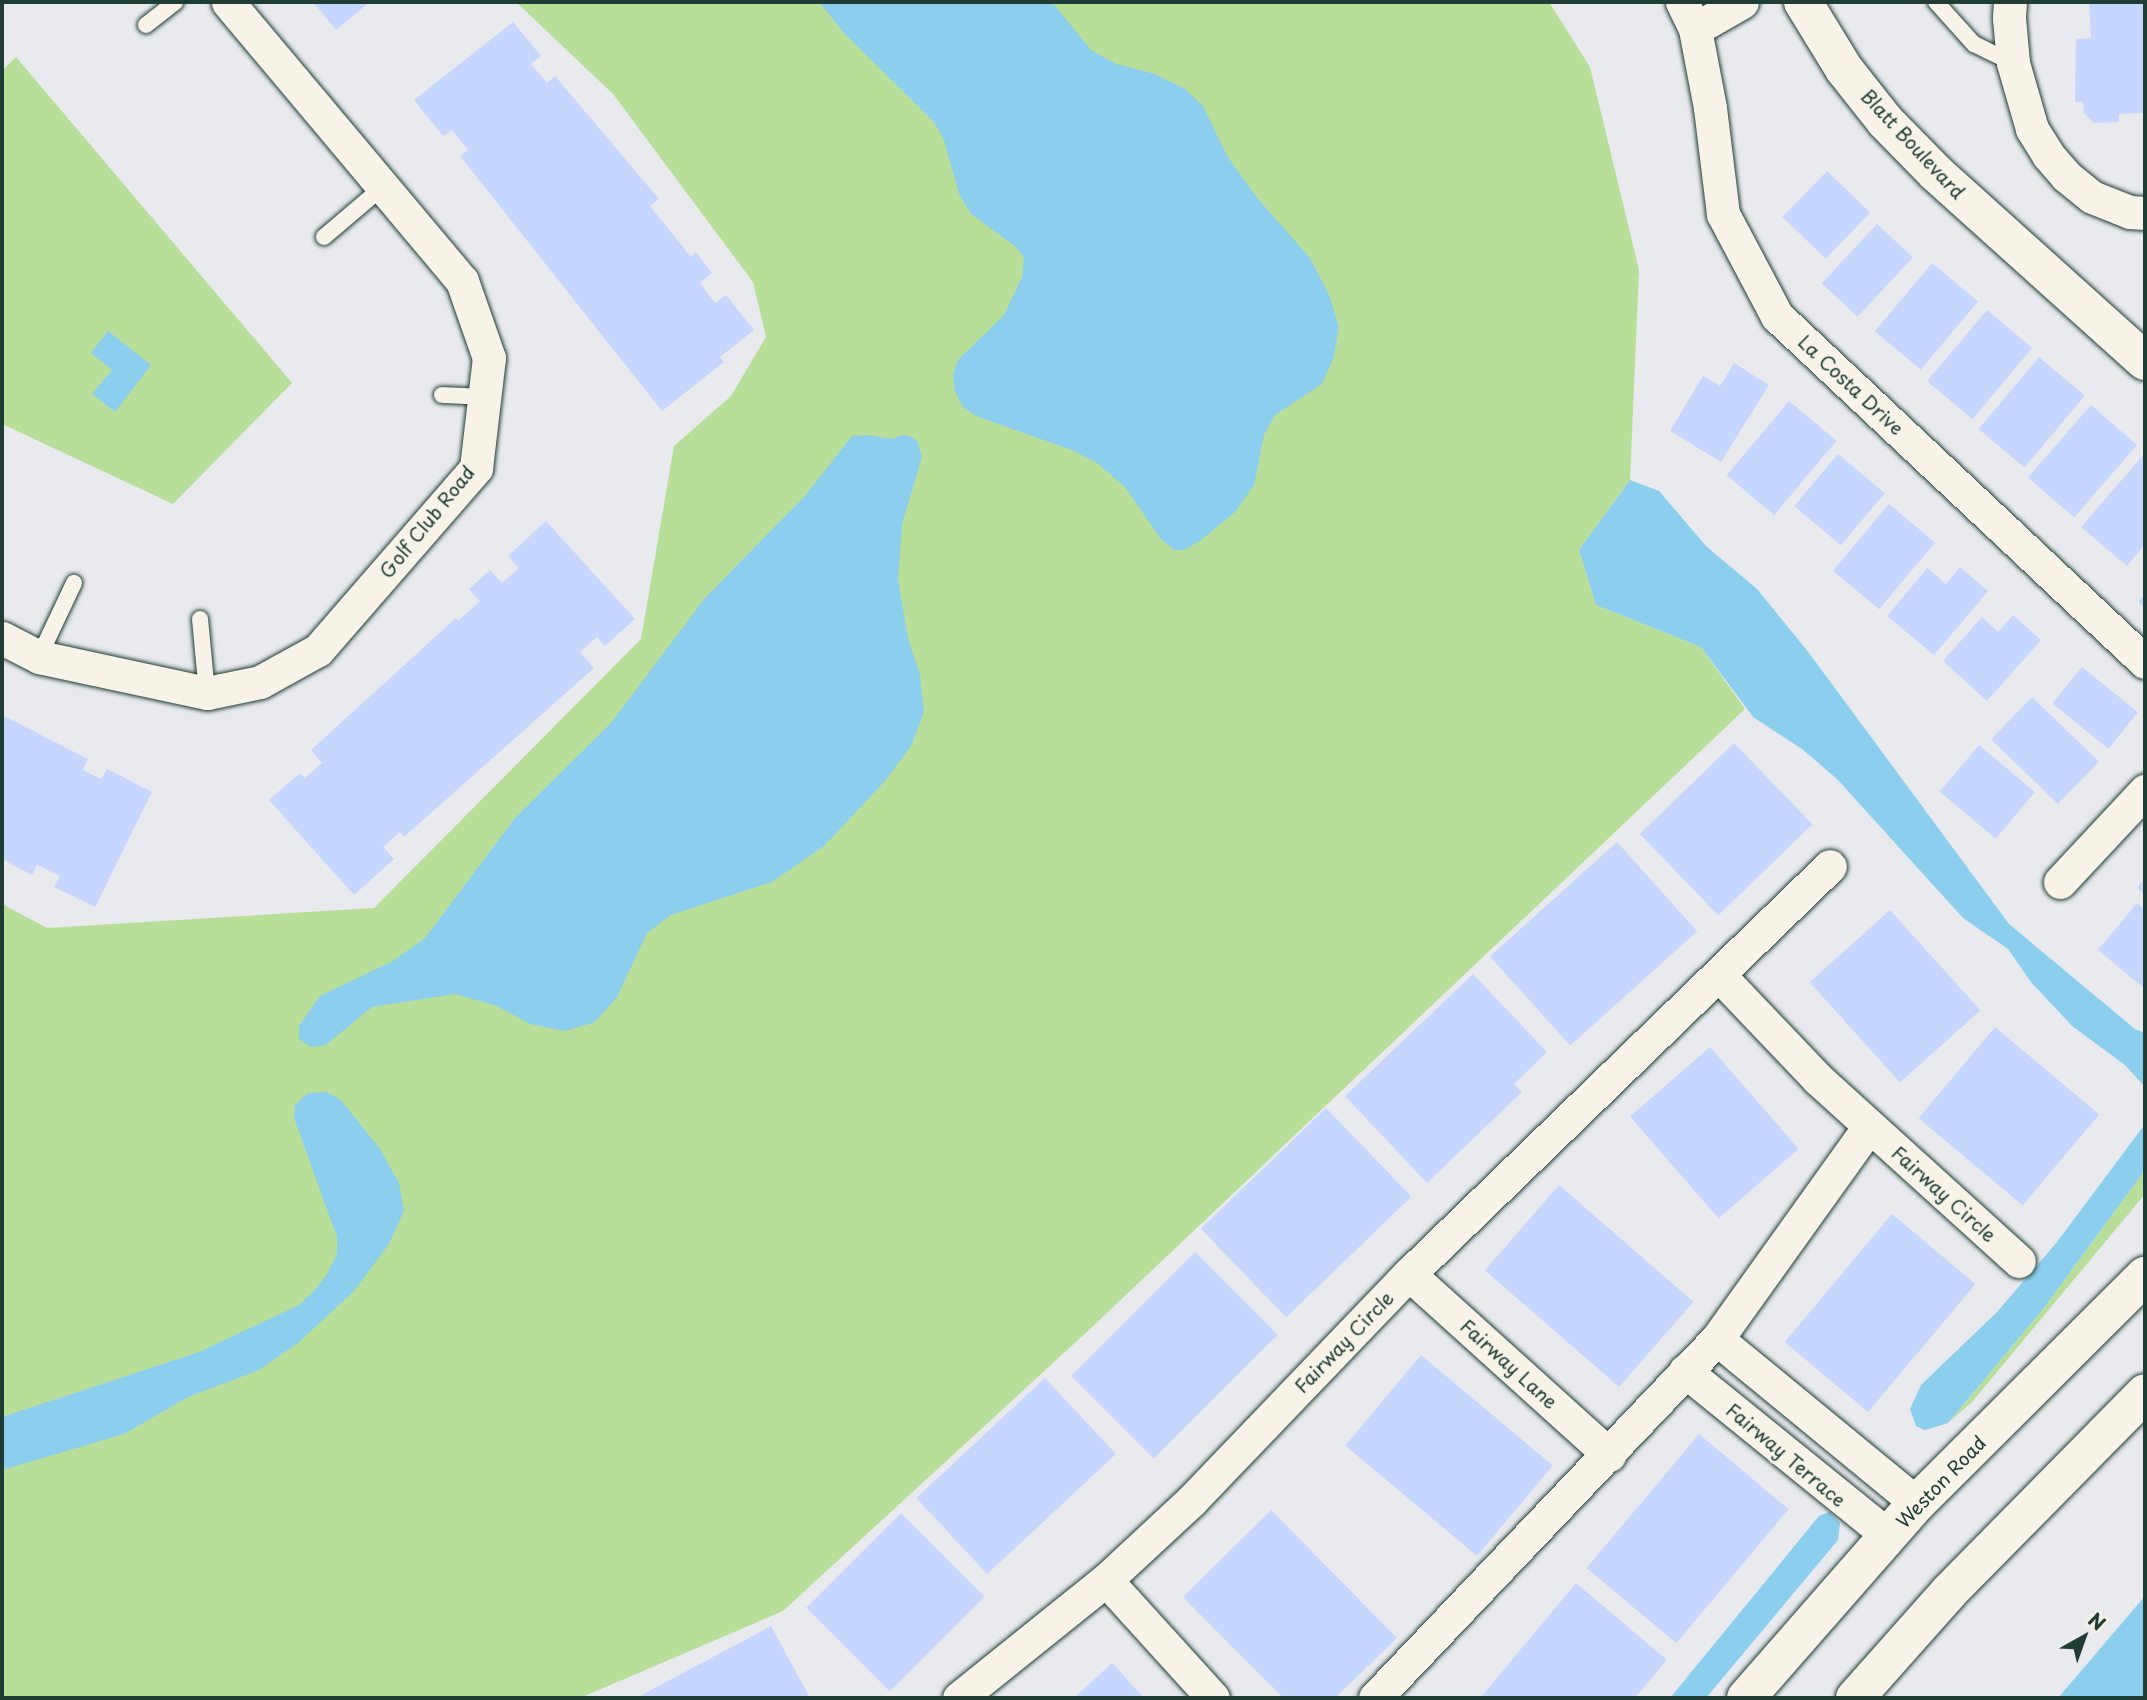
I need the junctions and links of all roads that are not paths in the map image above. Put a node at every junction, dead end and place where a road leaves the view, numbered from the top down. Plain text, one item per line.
1 (174, 2) edge
2 (228, 2) edge
3 (1742, 2) edge
4 (1803, 2) edge
5 (1936, 2) edge
6 (2010, 2) edge
7 (1689, 15) edge
8 (146, 25) dead end
9 (2013, 63) junction
10 (384, 186) junction
11 (2145, 213) edge
12 (324, 237) dead end
13 (2043, 268) junction
14 (2145, 343) edge
15 (2145, 361) edge
16 (442, 395) dead end
17 (484, 397) junction
18 (74, 583) dead end
19 (200, 619) dead end
20 (2, 639) edge
21 (39, 657) junction
22 (2145, 662) edge
23 (206, 692) junction
24 (2145, 791) edge
25 (1830, 866) dead end
26 (2060, 882) dead end
27 (1720, 976) junction
28 (1869, 1127) junction
29 (2020, 1261) dead end
30 (1409, 1274) junction
31 (2145, 1276) edge
32 (1717, 1339) junction
33 (1685, 1371) junction
34 (2145, 1393) edge
35 (1609, 1455) junction
36 (1917, 1503) junction
37 (1889, 1536) junction
38 (1107, 1580) junction
39 (959, 1698) edge
40 (1213, 1698) edge
41 (1375, 1698) edge
42 (1746, 1698) edge
43 (1855, 1698) edge

1 - 8 lane
2 - 10 street, Golf Club Road
3 - 7 street, La Costa Drive
4 - 13 main road, Blatt Boulevard
5 - 9 lane
6 - 9 street
7 - 22 street, La Costa Drive
9 - 11 street
10 - 12 lane
10 - 17 street, Golf Club Road
13 - 14 main road, Blatt Boulevard
13 - 15 main road, Blatt Boulevard
16 - 17 lane
17 - 23 street, Golf Club Road
18 - 21 lane
19 - 23 lane
20 - 21 street, Golf Club Road
21 - 23 street, Golf Club Road
24 - 26 street
25 - 27 street, Fairway Circle
27 - 28 street, Fairway Circle
27 - 30 street, Fairway Circle
28 - 29 street, Fairway Circle
28 - 32 street
30 - 35 street, Fairway Lane
30 - 38 street, Fairway Circle
31 - 36 main road, Weston Road
32 - 33 street
32 - 36 street
33 - 35 street
33 - 37 street, Fairway Terrace
34 - 43 main road
35 - 41 street
36 - 37 main road, Weston Road
37 - 42 main road, Weston Road
38 - 39 street, Fairway Circle
38 - 40 street

